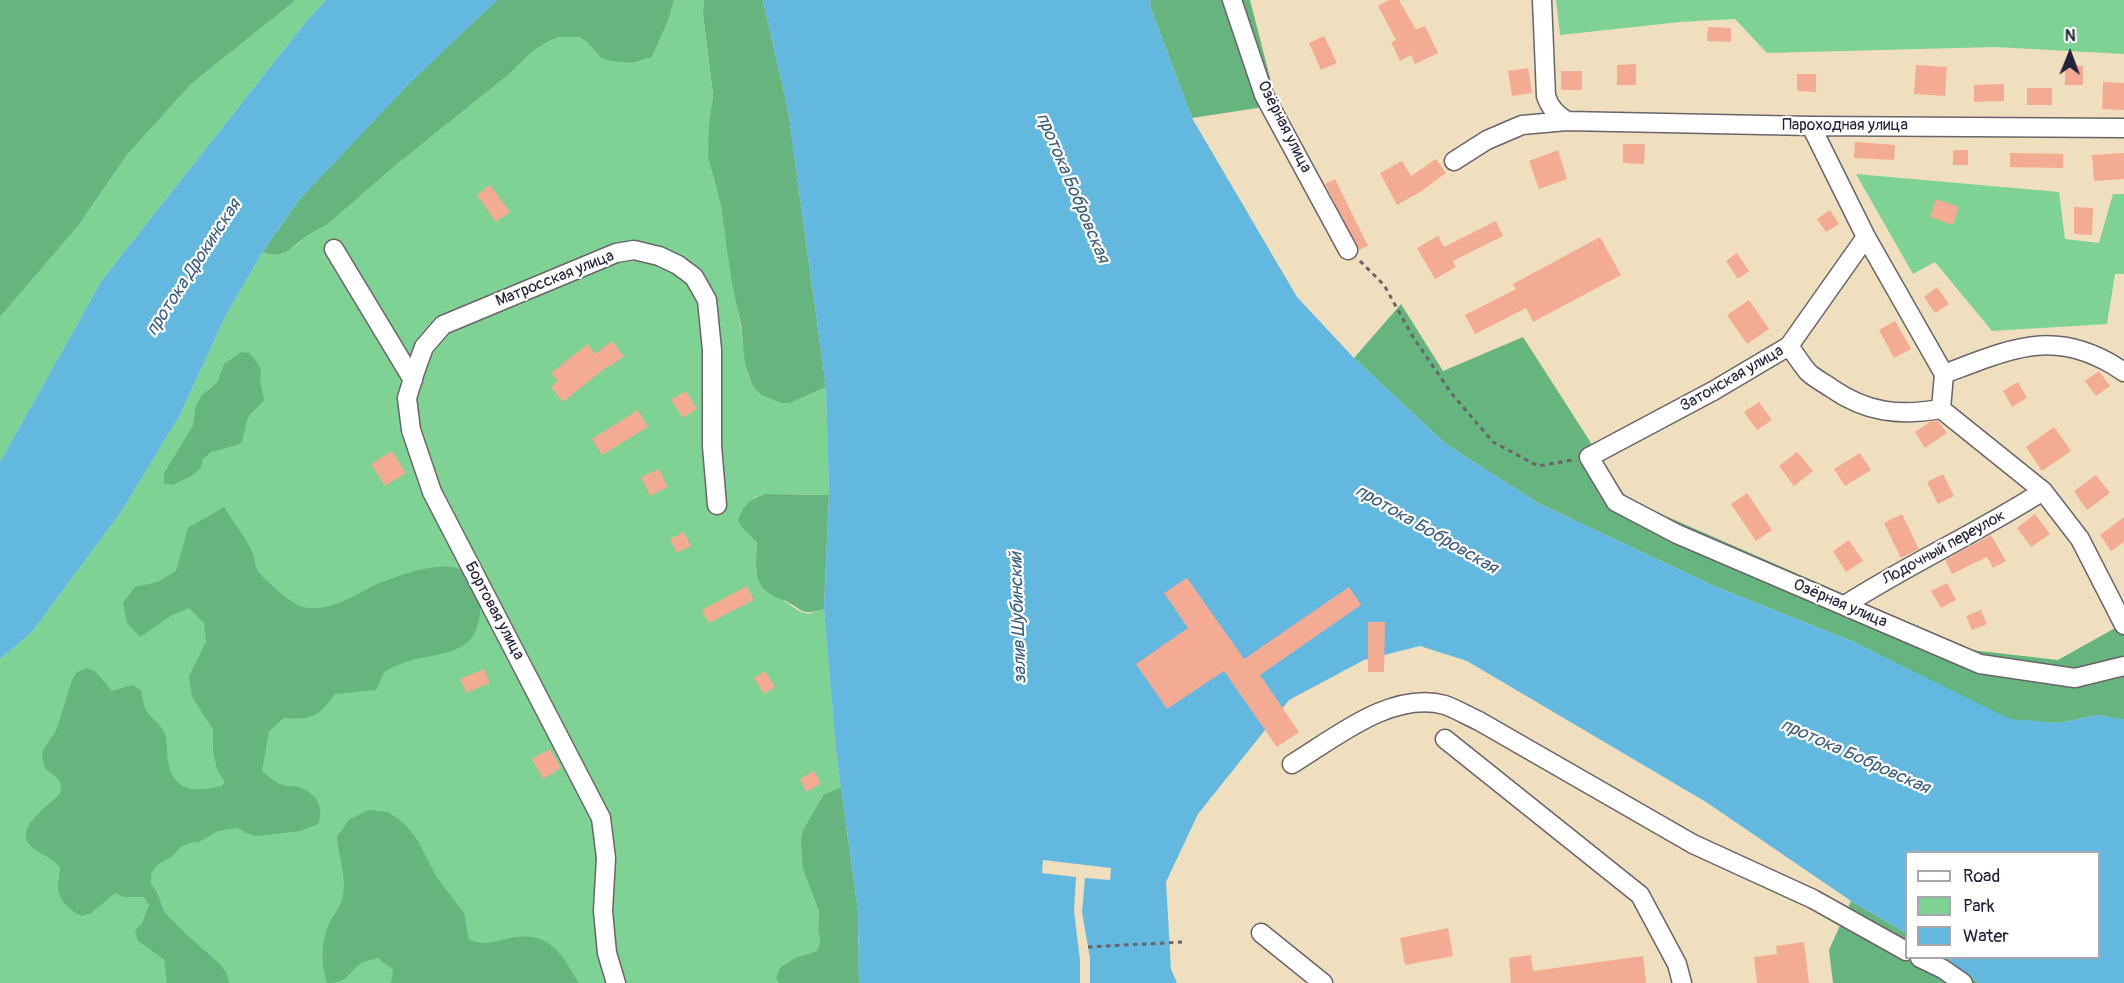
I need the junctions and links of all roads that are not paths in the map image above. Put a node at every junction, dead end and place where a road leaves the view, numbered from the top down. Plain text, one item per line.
1 (1232, 0) edge
2 (1542, 0) edge
3 (1567, 121) junction
4 (1811, 126) junction
5 (2124, 128) edge
6 (1454, 161) dead end
7 (1866, 237) junction
8 (334, 249) dead end
9 (1348, 250) road end
10 (1789, 346) junction
11 (2124, 372) edge
12 (1944, 374) junction
13 (410, 389) junction
14 (1941, 409) junction
15 (1589, 457) joint
16 (2043, 491) junction
17 (717, 505) dead end
18 (1845, 605) junction
19 (2124, 625) edge
20 (2124, 666) edge
21 (1445, 739) dead end
22 (1292, 764) dead end
23 (1261, 933) dead end
24 (1905, 950) edge
25 (1923, 959) edge
26 (616, 983) edge
27 (1323, 983) edge
28 (1682, 983) edge
29 (1963, 983) edge

1 - 9 street, Озёрная улица
2 - 3 street
3 - 4 street, Пароходная улица
3 - 6 street, Пароходная улица
4 - 5 street, Пароходная улица
4 - 7 street
7 - 10 street, Затонская улица
7 - 12 street
8 - 13 street, Бортовая улица
10 - 14 street
10 - 15 street, Затонская улица
11 - 12 street
12 - 14 street
13 - 17 street, Матросская улица
13 - 26 street, Бортовая улица
14 - 16 street
15 - 18 street, Озёрная улица
16 - 18 street, Лодочный переулок
16 - 19 street
18 - 20 street, Озёрная улица
21 - 28 street
22 - 24 street
23 - 27 street
25 - 29 street

